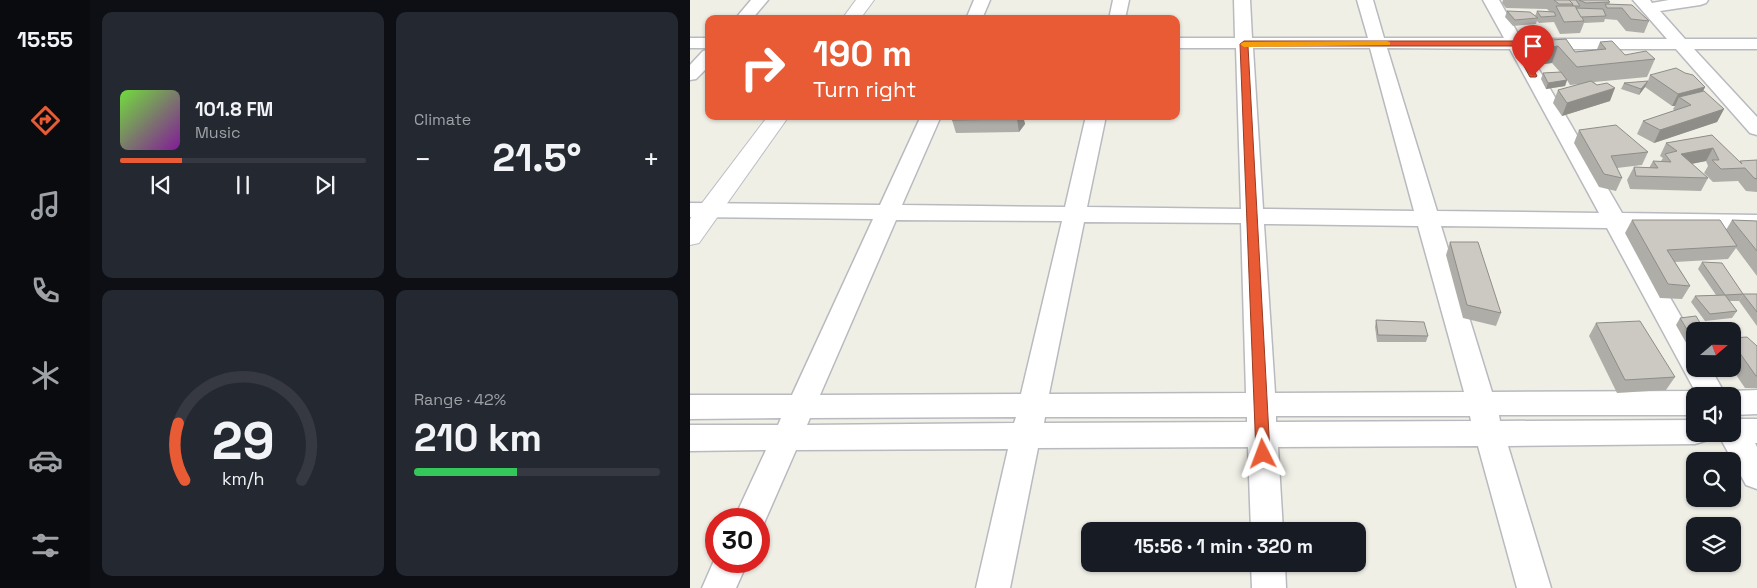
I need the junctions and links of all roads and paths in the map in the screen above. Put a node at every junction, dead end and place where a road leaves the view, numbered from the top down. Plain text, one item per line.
1 (760, 0) edge
2 (865, 0) edge
3 (982, 0) edge
4 (1121, 0) edge
5 (1242, 0) edge
6 (1365, 0) edge
7 (1491, 0) edge
8 (1700, 0) edge
9 (1644, 4) edge
10 (747, 15) edge
11 (854, 15) edge
12 (976, 15) edge
13 (1118, 15) edge
14 (690, 43) edge
15 (705, 43) edge
16 (1180, 44) edge
17 (1244, 44) junction
18 (1377, 44) junction
19 (1516, 44) junction
20 (1681, 44) junction
21 (1757, 44) edge
22 (705, 59) edge
23 (690, 75) edge
24 (776, 120) edge
25 (929, 120) edge
26 (1095, 120) edge
27 (1757, 129) edge
28 (690, 195) edge
29 (892, 204) junction
30 (1757, 204) edge
31 (707, 205) edge
32 (1076, 206) junction
33 (1251, 208) junction
34 (1425, 210) junction
35 (1609, 212) junction
36 (1757, 222) edge
37 (690, 237) edge
38 (1686, 349) edge
39 (1741, 402) edge
40 (1757, 402) edge
41 (1686, 403) edge
42 (1260, 404) junction
43 (1480, 404) junction
44 (801, 406) junction
45 (1032, 406) junction
46 (690, 407) edge
47 (1757, 431) edge
48 (1686, 432) edge
49 (1741, 432) edge
50 (1489, 433) junction
51 (1262, 434) junction
52 (1026, 436) junction
53 (690, 438) edge
54 (787, 438) junction
55 (1738, 442) edge
56 (1757, 475) edge
57 (755, 508) edge
58 (1267, 522) edge
59 (1268, 572) edge
60 (726, 573) edge
61 (719, 588) edge
62 (993, 588) edge
63 (1269, 588) edge
64 (1534, 588) edge

1 - 10 street
2 - 11 street
3 - 12 street
4 - 13 street
5 - 17 street
6 - 18 street
7 - 19 street
8 - 9 street
9 - 20 street
14 - 15 street
16 - 17 street
17 - 18 street
17 - 33 street
18 - 19 street
18 - 34 street
19 - 20 street
19 - 35 street
20 - 21 street
20 - 27 street
22 - 23 street
24 - 31 street
25 - 29 street
26 - 32 street
28 - 31 street
29 - 31 street
29 - 32 street
29 - 44 street
30 - 35 street
31 - 37 street
32 - 33 street
32 - 45 street
33 - 34 street
33 - 42 street
34 - 35 street
34 - 43 street
35 - 36 street
35 - 38 street
39 - 40 street
41 - 43 street
42 - 43 street
42 - 45 street
42 - 51 street
43 - 50 street
44 - 45 street
44 - 46 street
44 - 54 street
45 - 52 street
47 - 49 street
48 - 50 street
50 - 51 street
50 - 64 street
51 - 52 street
51 - 58 street
52 - 54 street
52 - 62 street
53 - 54 street
54 - 57 street
55 - 56 street
59 - 63 street
60 - 61 street

